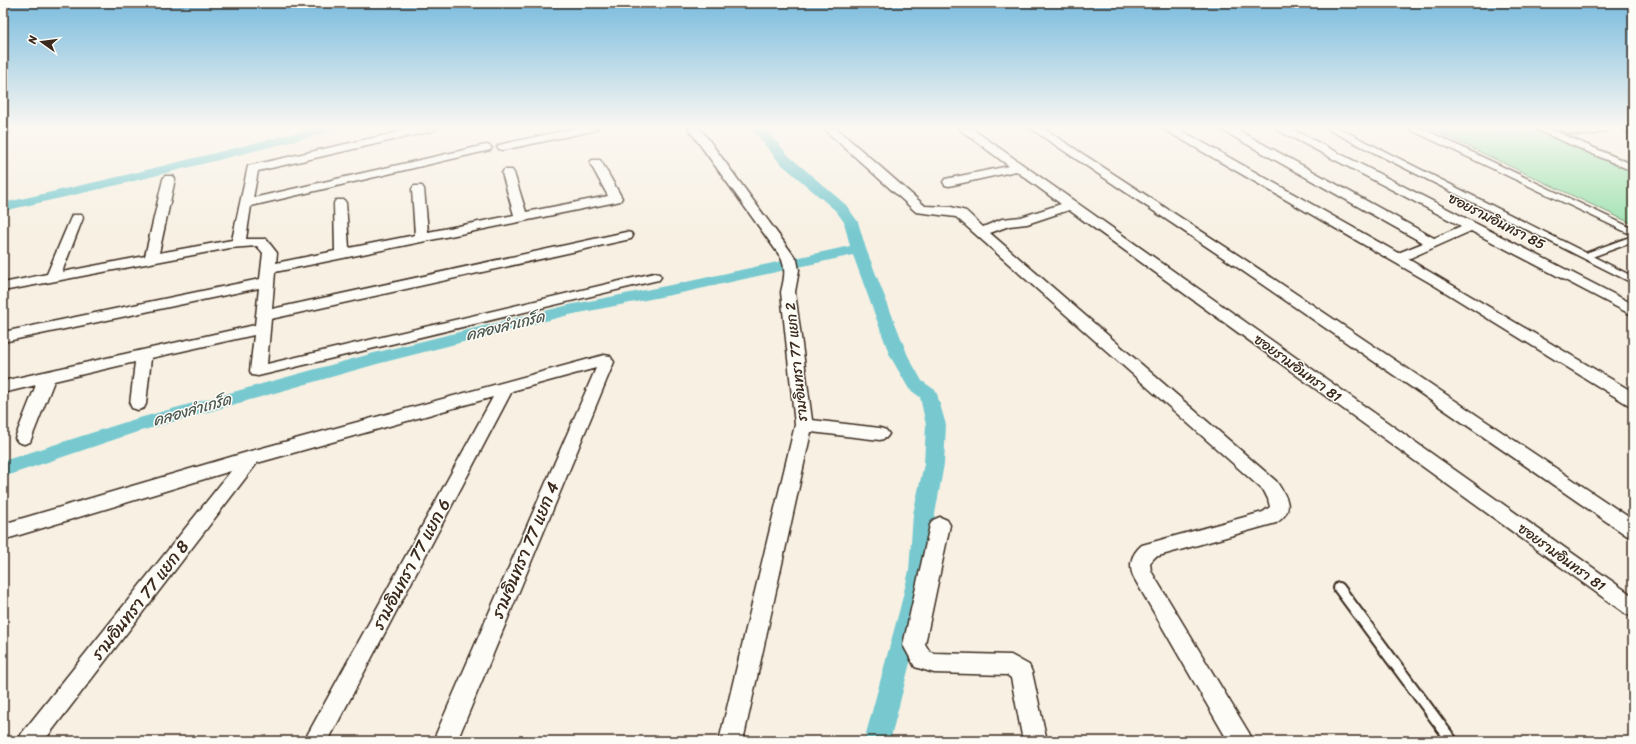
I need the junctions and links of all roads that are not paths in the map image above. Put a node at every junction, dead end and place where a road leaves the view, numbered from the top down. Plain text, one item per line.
1 (280, 163) edge
2 (423, 163) edge
3 (596, 163) dead end
4 (719, 163) edge
5 (868, 163) edge
6 (1013, 163) edge
7 (1088, 163) edge
8 (1229, 163) edge
9 (1288, 163) edge
10 (1349, 163) edge
11 (1401, 163) edge
12 (1488, 163) edge
13 (1621, 163) edge
14 (1019, 167) junction
15 (1633, 168) edge
16 (508, 173) dead end
17 (169, 179) dead end
18 (949, 182) dead end
19 (418, 189) dead end
20 (340, 203) dead end
21 (245, 204) junction
22 (1071, 205) junction
23 (521, 217) junction
24 (77, 218) dead end
25 (1472, 226) junction
26 (981, 232) junction
27 (1633, 232) edge
28 (626, 236) dead end
29 (422, 237) junction
30 (1633, 239) edge
31 (1433, 243) junction
32 (238, 244) junction
33 (342, 254) junction
34 (1586, 256) junction
35 (151, 258) junction
36 (1397, 259) junction
37 (267, 276) junction
38 (53, 277) junction
39 (654, 277) dead end
40 (1633, 280) edge
41 (3, 287) edge
42 (1633, 310) edge
43 (262, 322) junction
44 (3, 337) edge
45 (144, 354) junction
46 (47, 376) junction
47 (3, 387) edge
48 (506, 387) junction
49 (1633, 400) edge
50 (138, 404) dead end
51 (804, 425) junction
52 (880, 434) dead end
53 (24, 438) dead end
54 (251, 458) junction
55 (940, 524) dead end
56 (1633, 530) edge
57 (3, 532) edge
58 (1339, 588) dead end
59 (1633, 608) edge
60 (30, 741) edge
61 (316, 741) edge
62 (445, 741) edge
63 (731, 741) edge
64 (1035, 741) edge
65 (1241, 741) edge
66 (1452, 741) edge

1 - 21 street
2 - 21 street
3 - 23 street
4 - 51 street, รามอินทรา 77 แยก 2
5 - 26 street
6 - 14 street, ซอยรามอินทรา 81
7 - 56 street
8 - 36 street
9 - 31 street
10 - 25 street, ซอยรามอินทรา 85
11 - 34 lane
12 - 27 lane
13 - 15 lane
14 - 18 street
14 - 22 street, ซอยรามอินทรา 81
16 - 23 street
17 - 35 street
19 - 29 street
20 - 33 street
21 - 32 street
22 - 26 street
22 - 59 street, ซอยรามอินทรา 81
23 - 29 street
24 - 38 street
25 - 31 street
25 - 42 street, ซอยรามอินทรา 85
26 - 65 street
28 - 43 street
29 - 33 street
30 - 34 lane
31 - 36 street
32 - 35 street
32 - 37 street
33 - 37 street
34 - 40 lane
35 - 38 street
36 - 49 street
37 - 43 street
37 - 44 street
38 - 41 street
39 - 43 street
43 - 45 street
45 - 46 street
45 - 50 street
46 - 47 street
46 - 53 street
48 - 54 street
48 - 61 street, รามอินทรา 77 แยก 6
48 - 62 street, รามอินทรา 77 แยก 4
51 - 52 street
51 - 63 street, รามอินทรา 77 แยก 2
54 - 57 street
54 - 60 street, รามอินทรา 77 แยก 8
55 - 64 street
58 - 66 lane

